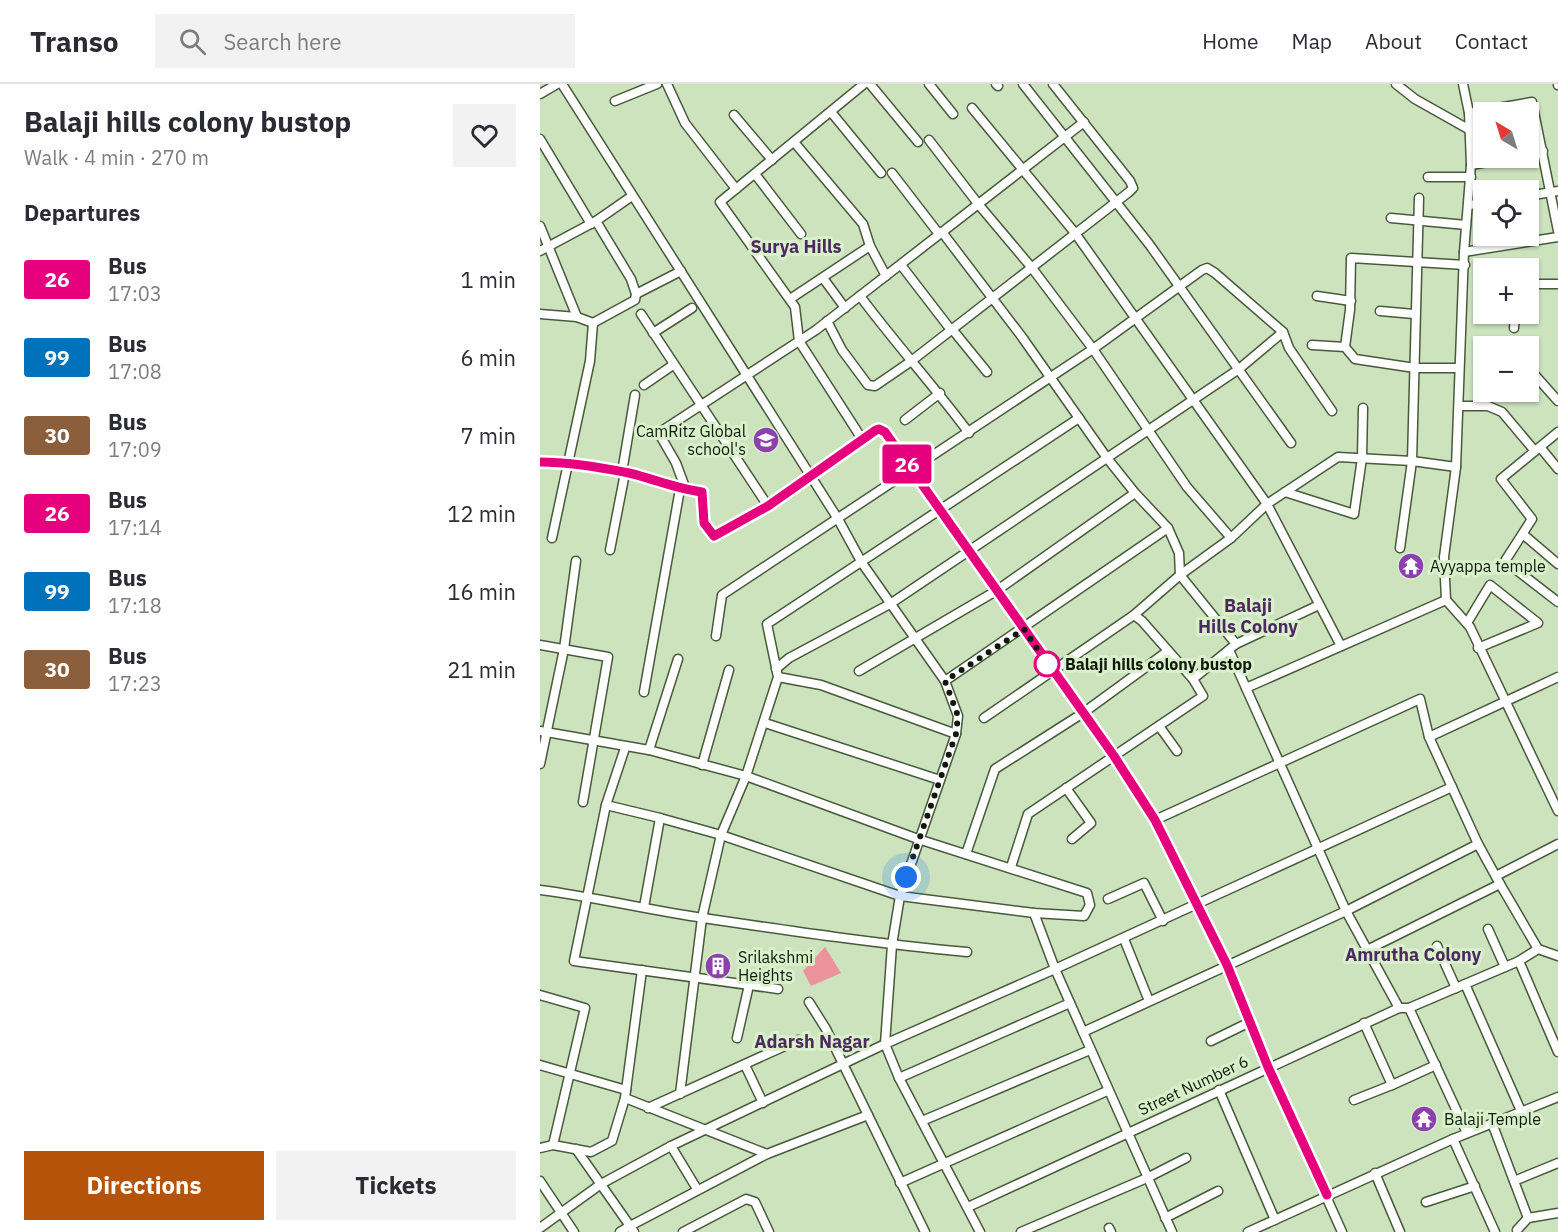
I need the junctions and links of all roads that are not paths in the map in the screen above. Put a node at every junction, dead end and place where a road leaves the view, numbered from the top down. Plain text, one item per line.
1 (557, 84) edge
2 (562, 84) edge
3 (657, 84) edge
4 (667, 84) edge
5 (864, 84) edge
6 (870, 84) edge
7 (929, 84) edge
8 (1023, 84) edge
9 (1053, 84) edge
10 (1396, 84) edge
11 (1463, 84) edge
12 (540, 94) edge
13 (615, 101) dead end
14 (972, 108) dead end
15 (831, 112) junction
16 (1469, 113) junction
17 (953, 114) dead end
18 (734, 115) dead end
19 (1084, 122) junction
20 (1470, 130) junction
21 (1067, 137) junction
22 (540, 140) edge
23 (929, 140) dead end
24 (795, 142) junction
25 (918, 142) dead end
26 (1543, 151) junction
27 (1539, 152) edge
28 (772, 160) junction
29 (1471, 165) joint
30 (1021, 171) junction
31 (881, 173) dead end
32 (892, 173) dead end
33 (755, 174) junction
34 (1428, 177) dead end
35 (1471, 177) junction
36 (736, 189) junction
37 (1554, 192) edge
38 (1539, 194) edge
39 (632, 196) junction
40 (1419, 198) dead end
41 (1115, 201) junction
42 (1473, 204) edge
43 (979, 205) junction
44 (1469, 205) junction
45 (1391, 218) dead end
46 (1417, 220) junction
47 (593, 223) junction
48 (1466, 225) junction
49 (540, 226) edge
50 (1558, 231) edge
51 (940, 233) junction
52 (1075, 233) junction
53 (801, 234) dead end
54 (1558, 237) edge
55 (870, 246) junction
56 (549, 247) junction
57 (540, 251) edge
58 (1464, 252) junction
59 (1416, 262) junction
60 (900, 265) junction
61 (1465, 265) junction
62 (1032, 268) junction
63 (681, 271) junction
64 (886, 276) junction
65 (823, 278) junction
66 (1539, 284) edge
67 (1558, 284) edge
68 (1178, 286) junction
69 (636, 294) junction
70 (860, 296) junction
71 (1317, 296) dead end
72 (790, 299) junction
73 (992, 299) junction
74 (1351, 301) junction
75 (692, 308) dead end
76 (845, 308) junction
77 (1380, 311) dead end
78 (540, 314) edge
79 (641, 314) dead end
80 (1414, 314) junction
81 (577, 316) junction
82 (1136, 316) junction
83 (827, 321) junction
84 (593, 323) junction
85 (1514, 324) edge
86 (1514, 328) dead end
87 (952, 329) junction
88 (1283, 332) junction
89 (653, 333) junction
90 (799, 341) junction
91 (1312, 345) dead end
92 (1345, 347) junction
93 (1093, 350) junction
94 (910, 362) junction
95 (673, 365) junction
96 (1415, 368) junction
97 (1459, 368) junction
98 (1239, 369) junction
99 (987, 372) dead end
100 (1051, 376) junction
101 (747, 377) junction
102 (1539, 380) edge
103 (644, 385) dead end
104 (939, 393) junction
105 (634, 395) dead end
106 (1195, 399) junction
107 (1558, 401) edge
108 (699, 405) junction
109 (1459, 405) junction
110 (1363, 408) dead end
111 (1332, 411) dead end
112 (1079, 418) junction
113 (905, 420) dead end
114 (1149, 430) junction
115 (1558, 432) edge
116 (969, 433) junction
117 (862, 439) junction
118 (1291, 443) dead end
119 (1537, 449) junction
120 (1107, 458) junction
121 (1362, 458) junction
122 (1412, 461) junction
123 (540, 462) edge
124 (568, 462) junction
125 (1456, 467) junction
126 (1558, 469) edge
127 (912, 471) junction
128 (623, 472) junction
129 (811, 477) junction
130 (683, 489) junction
131 (1285, 492) junction
132 (1135, 493) junction
133 (1267, 504) junction
134 (768, 506) junction
135 (941, 509) junction
136 (838, 519) junction
137 (1168, 528) junction
138 (1524, 535) junction
139 (1231, 537) junction
140 (552, 538) dead end
141 (1400, 548) dead end
142 (968, 549) junction
143 (610, 550) dead end
144 (576, 561) dead end
145 (862, 563) junction
146 (1558, 564) edge
147 (1179, 575) junction
148 (996, 591) junction
149 (1446, 600) junction
150 (1558, 602) edge
151 (890, 604) junction
152 (1319, 605) junction
153 (1134, 615) junction
154 (1467, 623) junction
155 (1024, 629) junction
156 (716, 636) dead end
157 (915, 639) junction
158 (540, 645) edge
159 (1341, 645) junction
160 (1233, 647) junction
161 (1478, 648) junction
162 (564, 649) junction
163 (1168, 651) junction
164 (678, 659) dead end
165 (729, 670) dead end
166 (859, 671) dead end
167 (777, 673) junction
168 (1053, 673) junction
169 (1558, 677) edge
170 (1193, 679) junction
171 (945, 681) junction
172 (1246, 688) junction
173 (644, 692) dead end
174 (1505, 702) junction
175 (1083, 714) junction
176 (984, 718) dead end
177 (765, 723) junction
178 (1159, 726) junction
179 (543, 731) edge
180 (956, 734) junction
181 (1429, 737) junction
182 (593, 741) junction
183 (625, 747) junction
184 (649, 750) junction
185 (1177, 751) dead end
186 (1114, 756) junction
187 (1279, 762) junction
188 (540, 764) edge
189 (702, 765) junction
190 (746, 776) junction
191 (940, 780) junction
192 (1452, 787) junction
193 (1066, 788) junction
194 (583, 802) dead end
195 (606, 805) junction
196 (1558, 811) edge
197 (660, 818) junction
198 (1155, 820) junction
199 (721, 835) junction
200 (918, 839) junction
201 (1072, 839) dead end
202 (1478, 844) junction
203 (1558, 844) edge
204 (1318, 847) junction
205 (966, 854) junction
206 (1011, 867) junction
207 (1498, 880) junction
208 (540, 890) edge
209 (587, 896) junction
210 (900, 896) junction
211 (1108, 899) dead end
212 (1197, 905) junction
213 (644, 908) junction
214 (1346, 911) junction
215 (1034, 913) junction
216 (702, 918) junction
217 (1163, 921) junction
218 (1488, 929) dead end
219 (1124, 939) junction
220 (892, 945) junction
221 (1437, 946) dead end
222 (1538, 949) junction
223 (1367, 950) junction
224 (967, 952) dead end
225 (1558, 956) edge
226 (1519, 961) junction
227 (1227, 965) junction
228 (1505, 967) junction
229 (1055, 969) junction
230 (642, 970) junction
231 (693, 977) junction
232 (1465, 984) junction
233 (749, 985) junction
234 (1456, 988) junction
235 (778, 989) dead end
236 (540, 995) edge
237 (1149, 1001) junction
238 (809, 1002) dead end
239 (1070, 1004) junction
240 (1399, 1008) junction
241 (1409, 1008) junction
242 (1250, 1022) junction
243 (1364, 1023) junction
244 (1083, 1032) junction
245 (737, 1038) dead end
246 (798, 1040) dead end
247 (1211, 1041) dead end
248 (885, 1044) junction
249 (1090, 1050) junction
250 (1558, 1052) edge
251 (540, 1065) edge
252 (745, 1065) junction
253 (844, 1065) junction
254 (1436, 1065) junction
255 (1268, 1067) junction
256 (570, 1074) junction
257 (899, 1077) junction
258 (1392, 1085) junction
259 (1219, 1090) junction
260 (1107, 1091) junction
261 (625, 1094) junction
262 (680, 1094) junction
263 (1558, 1097) edge
264 (1354, 1100) dead end
265 (763, 1103) junction
266 (648, 1108) junction
267 (1521, 1111) junction
268 (868, 1114) junction
269 (922, 1121) junction
270 (1491, 1123) junction
271 (704, 1131) junction
272 (1127, 1133) junction
273 (1467, 1133) junction
274 (1453, 1139) junction
275 (553, 1145) junction
276 (671, 1146) junction
277 (540, 1148) edge
278 (576, 1149) junction
279 (767, 1154) junction
280 (1186, 1158) dead end
281 (945, 1162) junction
282 (1558, 1163) edge
283 (1375, 1173) junction
284 (1147, 1178) junction
285 (540, 1181) edge
286 (1514, 1181) junction
287 (900, 1183) junction
288 (601, 1184) junction
289 (1475, 1186) junction
290 (697, 1189) junction
291 (1218, 1191) dead end
292 (1327, 1195) junction
293 (1426, 1202) dead end
294 (968, 1207) junction
295 (561, 1213) junction
296 (1558, 1213) edge
297 (1165, 1218) junction
298 (1528, 1218) junction
299 (1275, 1221) junction
300 (540, 1228) edge
301 (632, 1229) edge
302 (1514, 1231) edge
303 (574, 1232) edge
304 (620, 1232) edge
305 (683, 1232) edge
306 (770, 1232) edge
307 (925, 1232) edge
308 (980, 1232) edge
309 (1020, 1232) edge
310 (1172, 1232) edge
311 (1248, 1232) edge
312 (1342, 1232) edge
313 (1400, 1232) edge
314 (1495, 1232) edge

1 - 12 street
2 - 39 street
3 - 13 street
4 - 36 street
5 - 15 street
6 - 25 street
7 - 17 street
8 - 21 street
9 - 19 street
10 - 20 street
11 - 16 street
14 - 30 street
15 - 24 street
15 - 31 street
16 - 20 street
16 - 26 street
18 - 28 street
19 - 21 street
19 - 41 street
20 - 29 street
21 - 30 street
21 - 41 street
22 - 47 street
23 - 43 street
24 - 28 street
24 - 55 street
26 - 27 street
26 - 37 street
28 - 33 street
29 - 35 street
30 - 43 street
30 - 52 street
32 - 51 street
33 - 36 street
33 - 53 street
34 - 35 street
35 - 44 street
36 - 72 street
37 - 38 street
37 - 50 street
39 - 47 street
39 - 63 street
40 - 46 street
41 - 52 street
41 - 68 street
42 - 44 street
43 - 51 street
43 - 62 street
44 - 48 street
45 - 46 street
46 - 48 street
46 - 59 street
47 - 56 street
47 - 69 street
48 - 58 street
49 - 56 street
51 - 60 street
51 - 73 street
52 - 62 street
52 - 82 street
54 - 58 street
55 - 64 street
55 - 65 street
56 - 57 street
56 - 81 street
58 - 61 street
59 - 61 street
59 - 74 street
59 - 80 street
60 - 64 street
60 - 87 street
61 - 97 street
62 - 73 street
62 - 93 street
63 - 69 street
63 - 101 street
64 - 70 street
65 - 72 street
65 - 76 street
66 - 67 street
68 - 82 street
68 - 88 street
68 - 98 street
69 - 84 street
70 - 76 street
70 - 94 street
71 - 74 street
72 - 90 street
73 - 87 street
73 - 100 street
74 - 92 street
75 - 89 street
76 - 83 street
77 - 80 street
78 - 81 street
79 - 89 street
80 - 96 street
81 - 84 street
82 - 93 street
82 - 106 street
83 - 90 street
83 - 94 street
84 - 124 street
85 - 86 street
87 - 94 street
87 - 99 street
88 - 98 street
88 - 111 street
89 - 95 street
90 - 101 street
90 - 117 street
91 - 92 street
92 - 96 street
93 - 100 street
93 - 114 street
94 - 104 street
95 - 103 street
95 - 108 street
96 - 97 street
96 - 122 street
97 - 109 street
98 - 106 street
98 - 118 street
100 - 112 street
100 - 116 street
101 - 108 street
101 - 129 street
102 - 107 street
104 - 113 street
104 - 116 street
105 - 128 street
106 - 114 street
106 - 133 street
108 - 130 street
108 - 134 street
109 - 119 street
109 - 125 street
110 - 121 street
112 - 120 street
112 - 135 street
114 - 120 street
114 - 139 street
115 - 119 street
116 - 127 street
117 - 127 street
117 - 129 street
119 - 126 street
119 - 138 street
120 - 132 street
120 - 142 street
121 - 122 street
121 - 131 street
121 - 131 street
122 - 125 street
122 - 141 street
123 - 124 street
124 - 128 street
124 - 140 street
125 - 149 street
127 - 135 street
127 - 136 street
128 - 130 street
128 - 143 street
129 - 134 street
129 - 136 street
130 - 134 street
130 - 173 street
131 - 133 street
132 - 137 street
132 - 148 street
133 - 139 street
133 - 152 street
135 - 142 street
135 - 145 street
136 - 145 street
136 - 156 street
137 - 147 street
137 - 155 street
138 - 146 street
138 - 150 street
139 - 147 street
142 - 148 street
142 - 151 street
144 - 162 street
145 - 151 street
145 - 167 street
147 - 153 street
147 - 160 street
148 - 155 street
148 - 157 street
149 - 154 street
149 - 159 street
151 - 157 street
151 - 167 street
152 - 159 street
152 - 160 street
153 - 163 street
153 - 168 street
154 - 161 street
154 - 161 street
155 - 168 street
155 - 171 street
157 - 166 street
157 - 171 street
158 - 162 street
159 - 172 street
160 - 170 street
160 - 172 street
161 - 174 street
162 - 179 street
162 - 182 street
163 - 170 street
163 - 175 street
164 - 184 street
165 - 189 street
167 - 177 street
167 - 180 street
168 - 175 street
168 - 176 street
169 - 174 street
170 - 178 street
171 - 180 street
172 - 187 street
174 - 181 street
174 - 196 street
175 - 186 street
175 - 205 street
177 - 190 street
177 - 191 street
178 - 185 street
178 - 186 street
179 - 182 street
179 - 188 street
180 - 191 street
181 - 187 street
181 - 192 street
182 - 183 street
182 - 194 street
183 - 184 street
183 - 195 street
184 - 189 street
186 - 193 street
186 - 198 street
187 - 198 street
187 - 204 street
189 - 190 street
190 - 199 street
190 - 200 street
191 - 200 street
192 - 202 street
192 - 204 street
193 - 201 street
193 - 206 street
195 - 197 street
195 - 209 street
197 - 199 street
197 - 213 street
198 - 212 street
199 - 210 street
199 - 216 street
200 - 205 street
200 - 210 street
202 - 207 street
202 - 214 street
203 - 207 street
204 - 212 street
204 - 214 street
205 - 206 street
206 - 215 street
207 - 222 street
207 - 223 street
208 - 209 street
209 - 213 street
209 - 230 street
210 - 215 street
210 - 220 street
211 - 217 street
212 - 217 street
212 - 227 street
213 - 216 street
214 - 223 street
214 - 227 street
215 - 229 street
216 - 220 street
216 - 231 street
217 - 219 street
218 - 228 street
219 - 229 street
219 - 237 street
220 - 224 street
220 - 248 street
221 - 234 street
222 - 225 street
222 - 226 street
223 - 240 street
226 - 228 street
226 - 250 street
227 - 237 street
227 - 242 street
228 - 232 street
229 - 239 street
229 - 248 street
230 - 231 street
230 - 261 street
231 - 233 street
231 - 262 street
232 - 234 street
232 - 267 street
233 - 235 street
233 - 245 street
234 - 241 street
236 - 256 street
237 - 244 street
238 - 253 street
239 - 244 street
239 - 257 street
240 - 241 street
240 - 243 street, Street Number 6
241 - 254 street
242 - 247 street
242 - 255 street
243 - 255 street, Street Number 6
243 - 258 street
244 - 249 street
246 - 252 street
248 - 253 street
248 - 257 street
249 - 260 street
249 - 269 street
251 - 256 street
252 - 262 street
252 - 265 street
253 - 265 street
253 - 268 street
254 - 258 street
254 - 273 street
255 - 259 street, Street Number 6
255 - 292 street
256 - 261 street
256 - 275 street
257 - 269 street
258 - 264 street
259 - 272 street, Street Number 6
259 - 299 street
260 - 272 street
260 - 281 street
261 - 266 street
261 - 278 street
262 - 266 street
263 - 267 street
265 - 271 street
266 - 271 street
267 - 270 street
268 - 279 street
268 - 287 street
269 - 281 street
270 - 273 street
270 - 286 street
271 - 276 street
271 - 279 street
272 - 284 street
272 - 294 street, Street Number 6
273 - 274 street
274 - 283 street
274 - 289 street
275 - 277 street
275 - 278 street
276 - 288 street
276 - 290 street
278 - 288 street
279 - 290 street
280 - 284 street
281 - 287 street
281 - 294 street
282 - 286 street
283 - 292 street
283 - 313 street
284 - 297 street
284 - 309 street
285 - 295 street
286 - 298 street
287 - 307 street
288 - 295 street
288 - 301 street
289 - 293 street
289 - 314 street
290 - 301 street
291 - 297 street
292 - 299 street
292 - 312 street
294 - 308 street
295 - 300 street
295 - 303 street
296 - 298 street
297 - 310 street
298 - 302 street
299 - 311 street
301 - 304 street
305 - 306 street

